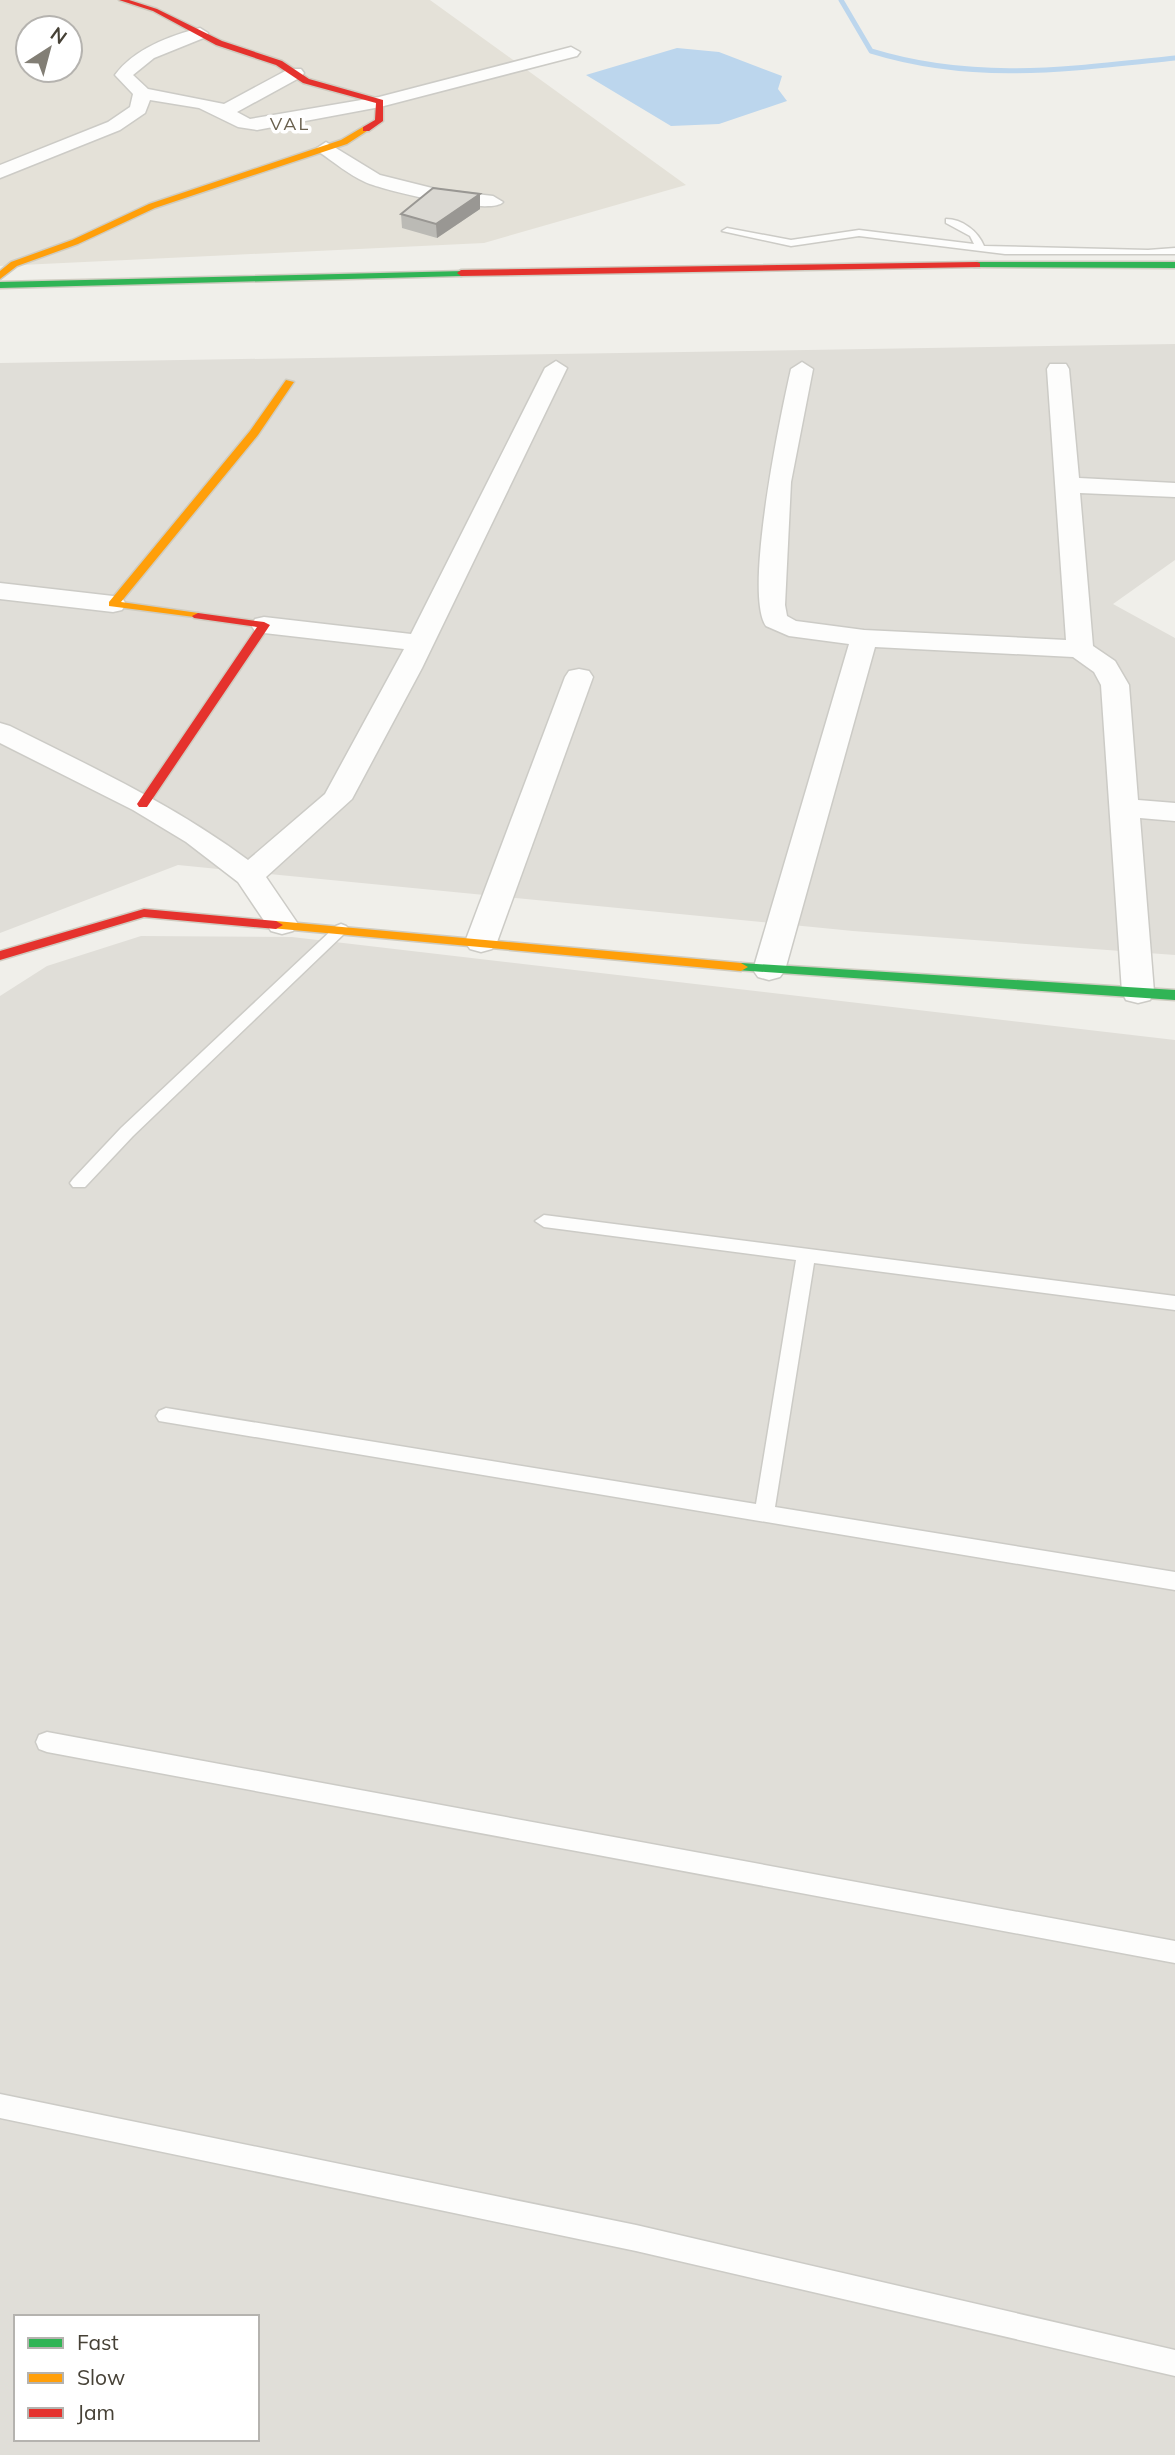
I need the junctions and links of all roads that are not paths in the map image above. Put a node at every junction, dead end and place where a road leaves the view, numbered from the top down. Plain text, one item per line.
1 (122, 0) edge
2 (200, 33) junction
3 (571, 52) dead end
4 (295, 73) junction
5 (142, 93) junction
6 (380, 102) junction
7 (225, 111) junction
8 (326, 148) junction
9 (0, 172) edge
10 (493, 202) dead end
11 (949, 221) dead end
12 (727, 231) dead end
13 (981, 249) junction
14 (1175, 251) edge
15 (1175, 265) edge
16 (5, 268) edge
17 (0, 285) edge
18 (556, 368) dead end
19 (802, 369) dead end
20 (1058, 369) dead end
21 (289, 382) dead end
22 (1067, 485) junction
23 (1175, 490) edge
24 (0, 592) edge
25 (113, 604) junction
26 (264, 625) junction
27 (864, 638) junction
28 (419, 643) junction
29 (1080, 649) junction
30 (579, 677) dead end
31 (7, 744) edge
32 (143, 804) junction
33 (1123, 808) junction
34 (1175, 812) edge
35 (249, 875) junction
36 (282, 924) junction
37 (341, 929) junction
38 (481, 943) junction
39 (0, 956) edge
40 (769, 970) junction
41 (1138, 992) junction
42 (1175, 995) edge
43 (79, 1183) dead end
44 (544, 1221) dead end
45 (806, 1255) junction
46 (1175, 1303) edge
47 (166, 1416) dead end
48 (764, 1514) junction
49 (1175, 1581) edge
50 (47, 1742) dead end
51 (1175, 1952) edge
52 (0, 2106) edge
53 (1175, 2363) edge

1 - 2 street
2 - 4 street
2 - 5 street
3 - 6 street
4 - 6 street
4 - 7 street
5 - 7 street
5 - 9 street
6 - 7 street
6 - 8 street
8 - 10 street
8 - 16 street
11 - 13 lane
12 - 13 lane
13 - 14 lane
15 - 17 street
18 - 28 street
19 - 27 street
20 - 22 street
21 - 25 street
22 - 23 street
22 - 29 street
24 - 25 street
25 - 26 street
26 - 28 street
26 - 32 street
27 - 29 street
27 - 40 street
28 - 35 street
29 - 33 street
30 - 38 street
31 - 32 street
32 - 35 street
33 - 34 street
33 - 41 street
35 - 36 street
36 - 37 street
36 - 39 street
37 - 38 street
37 - 43 lane
38 - 40 street
40 - 41 street
41 - 42 street
44 - 45 lane
45 - 46 lane
45 - 48 lane
47 - 48 lane
48 - 49 lane
50 - 51 lane
52 - 53 lane

